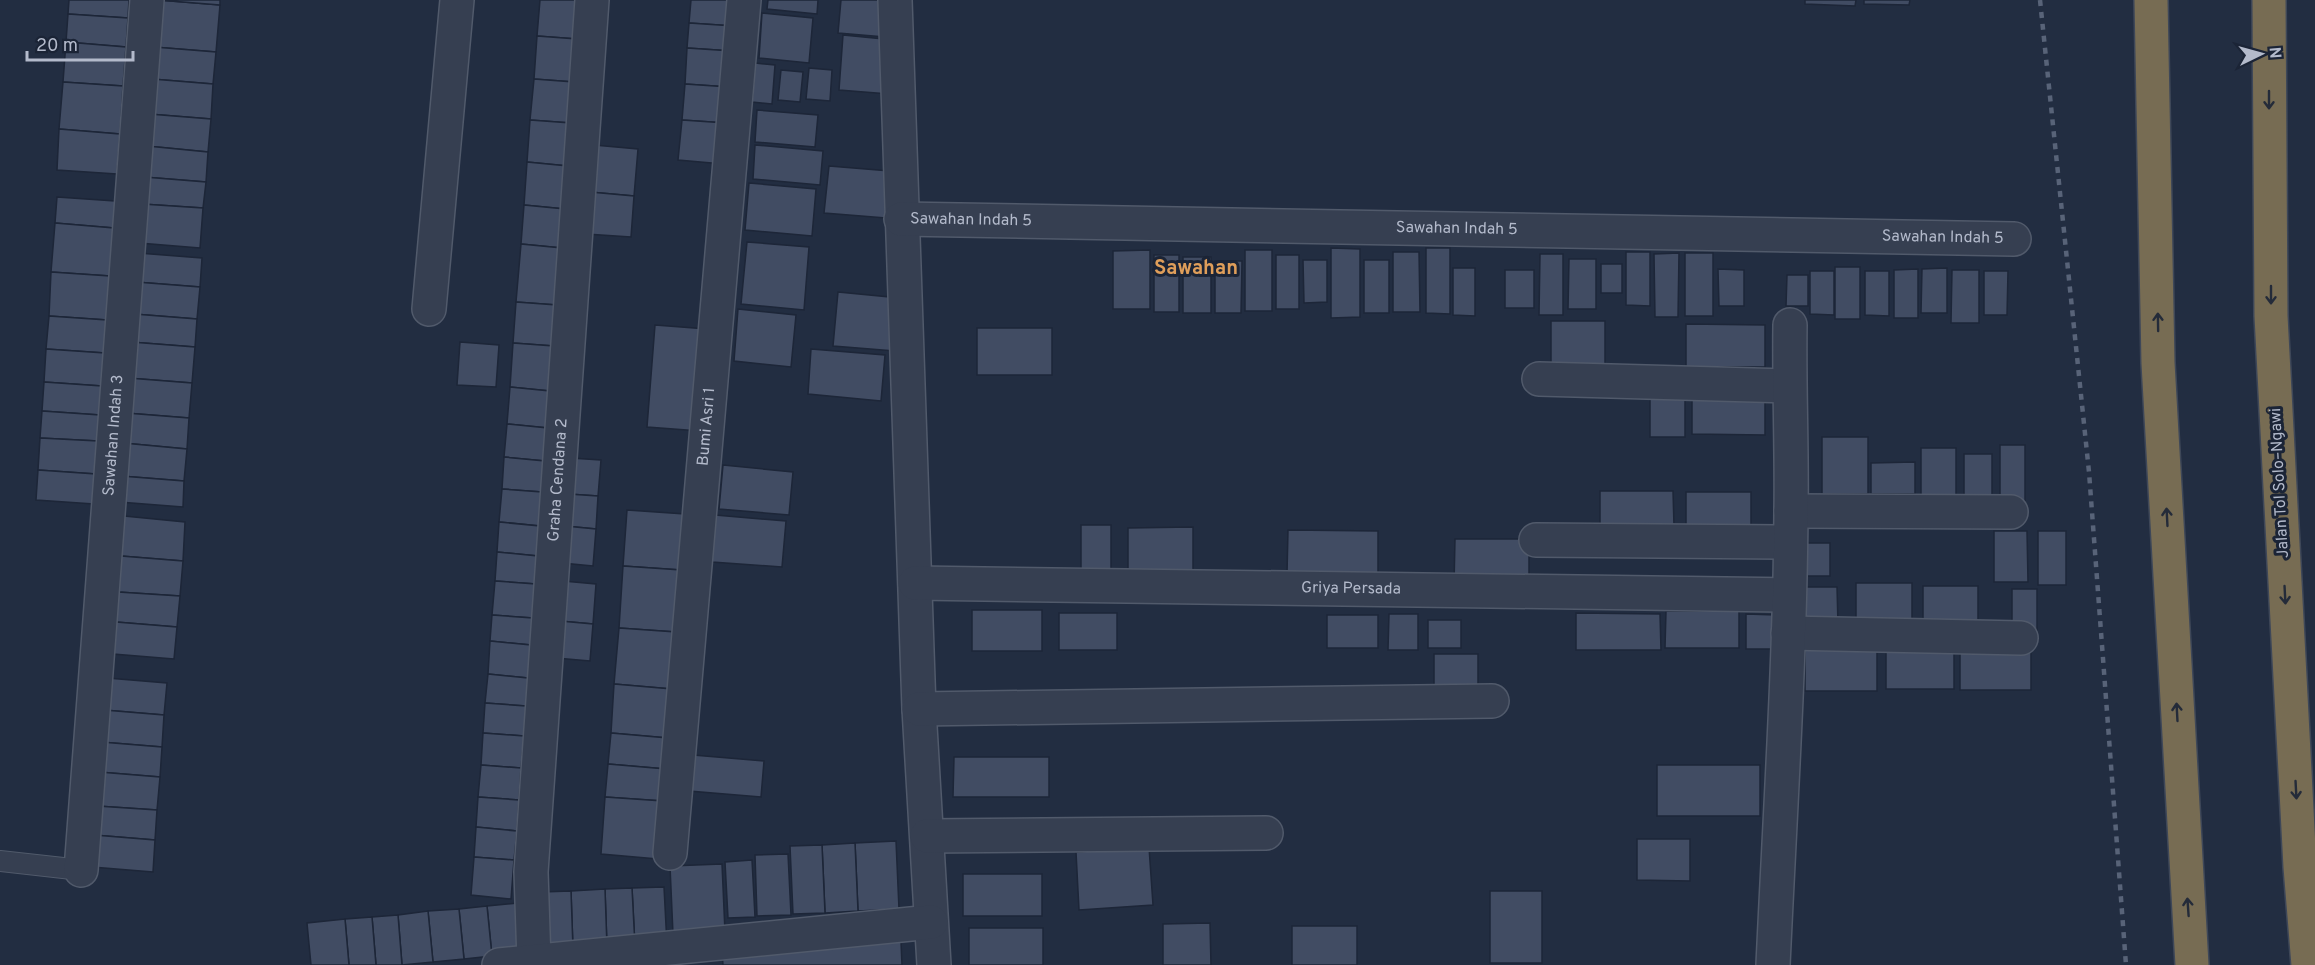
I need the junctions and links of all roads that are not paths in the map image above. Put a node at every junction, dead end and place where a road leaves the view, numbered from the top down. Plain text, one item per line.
1 (147, 0) edge
2 (457, 0) edge
3 (592, 0) edge
4 (744, 0) edge
5 (895, 0) edge
6 (2151, 0) edge
7 (2269, 0) edge
8 (901, 219) junction
9 (2014, 239) dead end
10 (429, 309) dead end
11 (1790, 325) dead end
12 (1539, 379) dead end
13 (1789, 386) junction
14 (2011, 512) dead end
15 (1791, 526) junction
16 (1536, 540) dead end
17 (915, 583) junction
18 (1789, 595) junction
19 (1788, 633) junction
20 (2021, 638) dead end
21 (1492, 701) dead end
22 (919, 709) junction
23 (1266, 833) dead end
24 (927, 836) junction
25 (670, 853) dead end
26 (0, 861) edge
27 (81, 870) joint
28 (931, 922) junction
29 (534, 962) junction
30 (499, 965) edge
31 (934, 965) edge
32 (1773, 965) edge
33 (2192, 965) edge
34 (2307, 965) edge

1 - 27 street, Sawahan Indah 3
2 - 10 street
3 - 29 street, Graha Cendana 2
4 - 25 street, Bumi Asri 1
5 - 8 street
33 -> 6 highway
7 -> 34 highway, Jalan Tol Solo–Ngawi
8 - 9 street, Sawahan Indah 5
8 - 17 street
11 - 13 street
12 - 13 street
13 - 15 street
14 - 15 street
15 - 16 street
15 - 18 street
17 - 18 street, Griya Persada
17 - 22 street
18 - 19 street
19 - 20 street
19 - 32 street
21 - 22 street
22 - 24 street
23 - 24 street
24 - 28 street
26 - 27 lane
28 - 29 street
28 - 31 street
29 - 30 street

